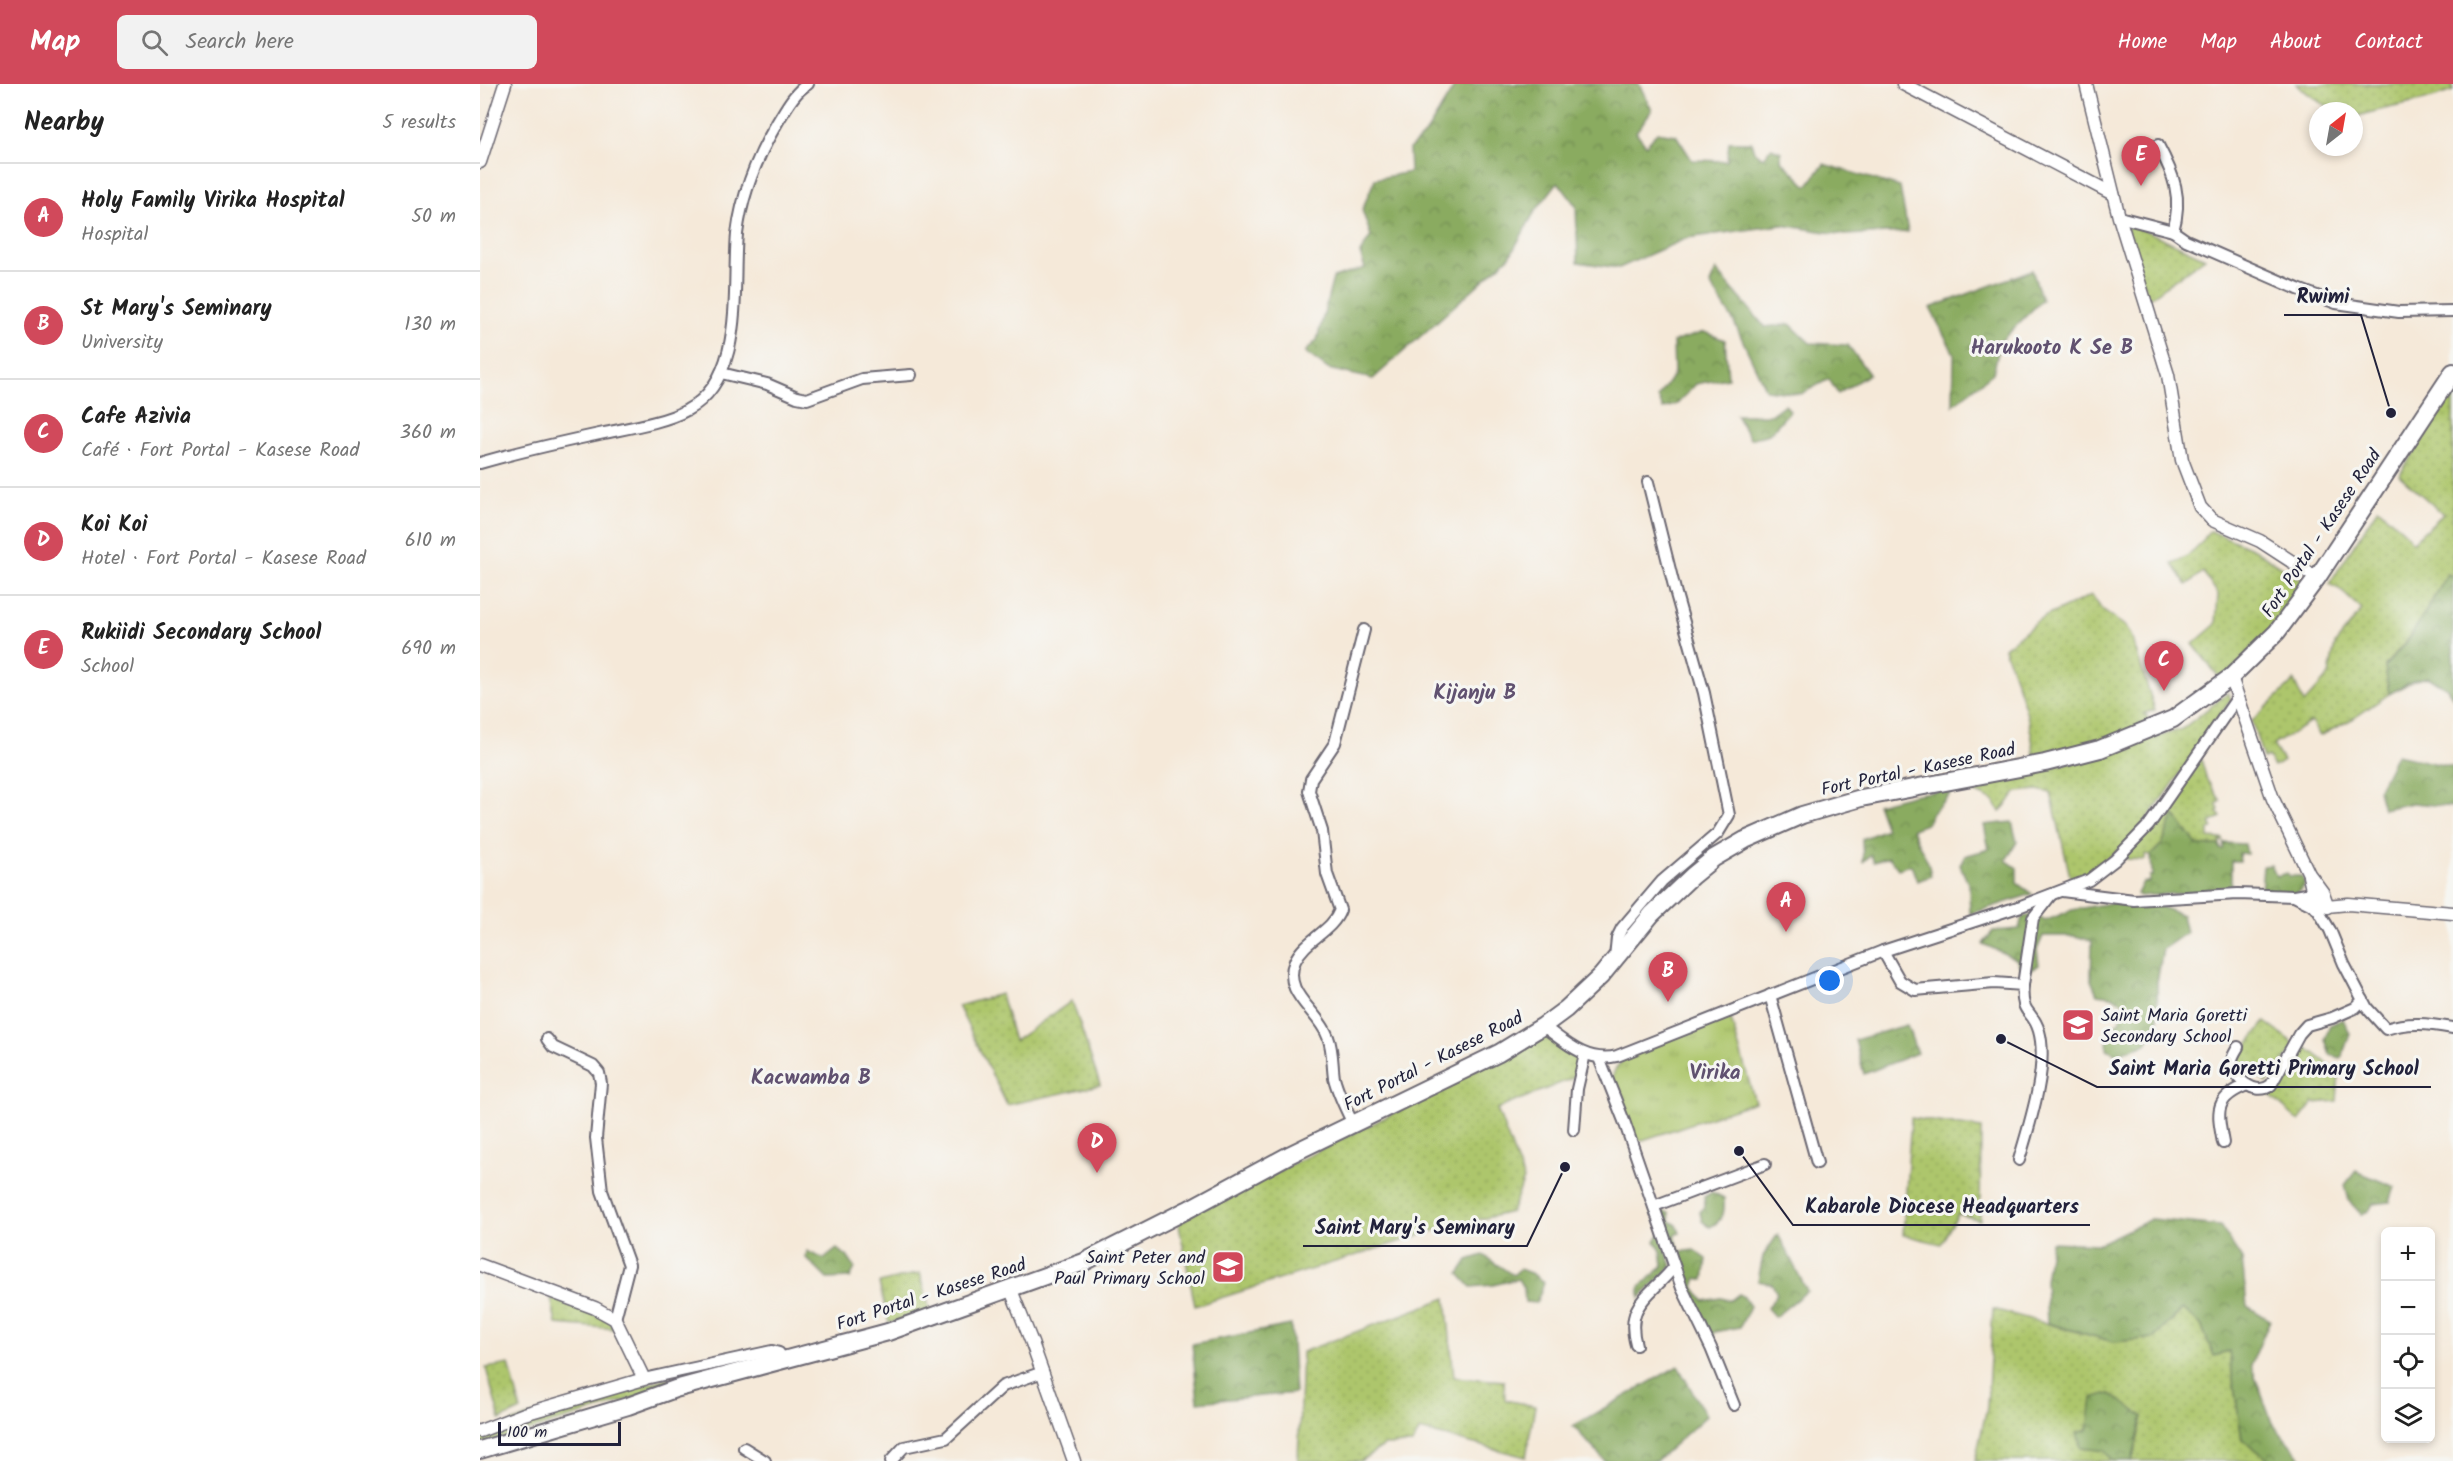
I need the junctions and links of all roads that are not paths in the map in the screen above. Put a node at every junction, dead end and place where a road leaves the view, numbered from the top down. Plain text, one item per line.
1 (506, 84) edge
2 (808, 84) edge
3 (1903, 84) edge
4 (2086, 84) edge
5 (2158, 145) dead end
6 (480, 162) edge
7 (2113, 194) junction
8 (2119, 217) junction
9 (2173, 231) junction
10 (2453, 311) edge
11 (2453, 372) edge
12 (721, 373) junction
13 (911, 375) dead end
14 (480, 463) edge
15 (1648, 482) dead end
16 (2317, 578) junction
17 (1364, 630) dead end
18 (2232, 677) junction
19 (2237, 698) junction
20 (2056, 892) junction
21 (2317, 893) junction
22 (2294, 896) junction
23 (2348, 904) junction
24 (2021, 906) junction
25 (2322, 907) junction
26 (2453, 913) edge
27 (2033, 918) junction
28 (1883, 951) junction
29 (1615, 962) junction
30 (2023, 985) junction
31 (1770, 995) junction
32 (2363, 1000) junction
33 (1543, 1026) junction
34 (2453, 1029) edge
35 (547, 1038) dead end
36 (2238, 1047) dead end
37 (1585, 1054) junction
38 (1599, 1058) junction
39 (2247, 1085) junction
40 (1353, 1125) junction
41 (1574, 1130) dead end
42 (2223, 1143) dead end
43 (2019, 1160) dead end
44 (1817, 1163) dead end
45 (1765, 1164) dead end
46 (1654, 1206) junction
47 (480, 1265) edge
48 (1674, 1267) junction
49 (1011, 1290) junction
50 (615, 1319) junction
51 (1636, 1345) dead end
52 (783, 1360) junction
53 (1043, 1372) junction
54 (644, 1379) junction
55 (1734, 1405) dead end
56 (480, 1431) edge
57 (744, 1448) dead end
58 (480, 1450) edge
59 (765, 1461) edge
60 (891, 1461) edge
61 (1074, 1461) edge

1 - 6 street
2 - 12 street
3 - 7 street
4 - 7 street
5 - 9 street
7 - 8 street
8 - 9 street
8 - 16 street
9 - 10 street
11 - 16 highway, Fort Portal - Kasese Road
12 - 13 street
12 - 14 street
15 - 29 street
16 - 18 highway, Fort Portal - Kasese Road
17 - 40 street
18 - 19 street
18 - 29 highway, Fort Portal - Kasese Road
19 - 20 street
19 - 21 street
20 - 22 street
20 - 24 street
20 - 27 street
21 - 22 street
21 - 23 street
21 - 25 street
22 - 25 street
23 - 25 street
23 - 26 street
24 - 27 street
24 - 28 street
25 - 32 street
27 - 30 street
28 - 30 street
28 - 31 street
29 - 33 highway, Fort Portal - Kasese Road
30 - 43 street
31 - 38 street
31 - 44 street
32 - 34 street
32 - 39 street
33 - 37 street
33 - 40 highway, Fort Portal - Kasese Road
35 - 50 street
36 - 39 street
37 - 38 street
37 - 41 street
38 - 46 street
39 - 42 street
40 - 49 highway, Fort Portal - Kasese Road
45 - 46 street
46 - 48 street
47 - 50 street
48 - 51 street
48 - 55 street
49 - 52 highway, Fort Portal - Kasese Road
49 - 53 street
50 - 54 street
52 - 54 street
52 - 58 highway, Fort Portal - Kasese Road
53 - 60 street
53 - 61 street
54 - 56 street
57 - 59 street

